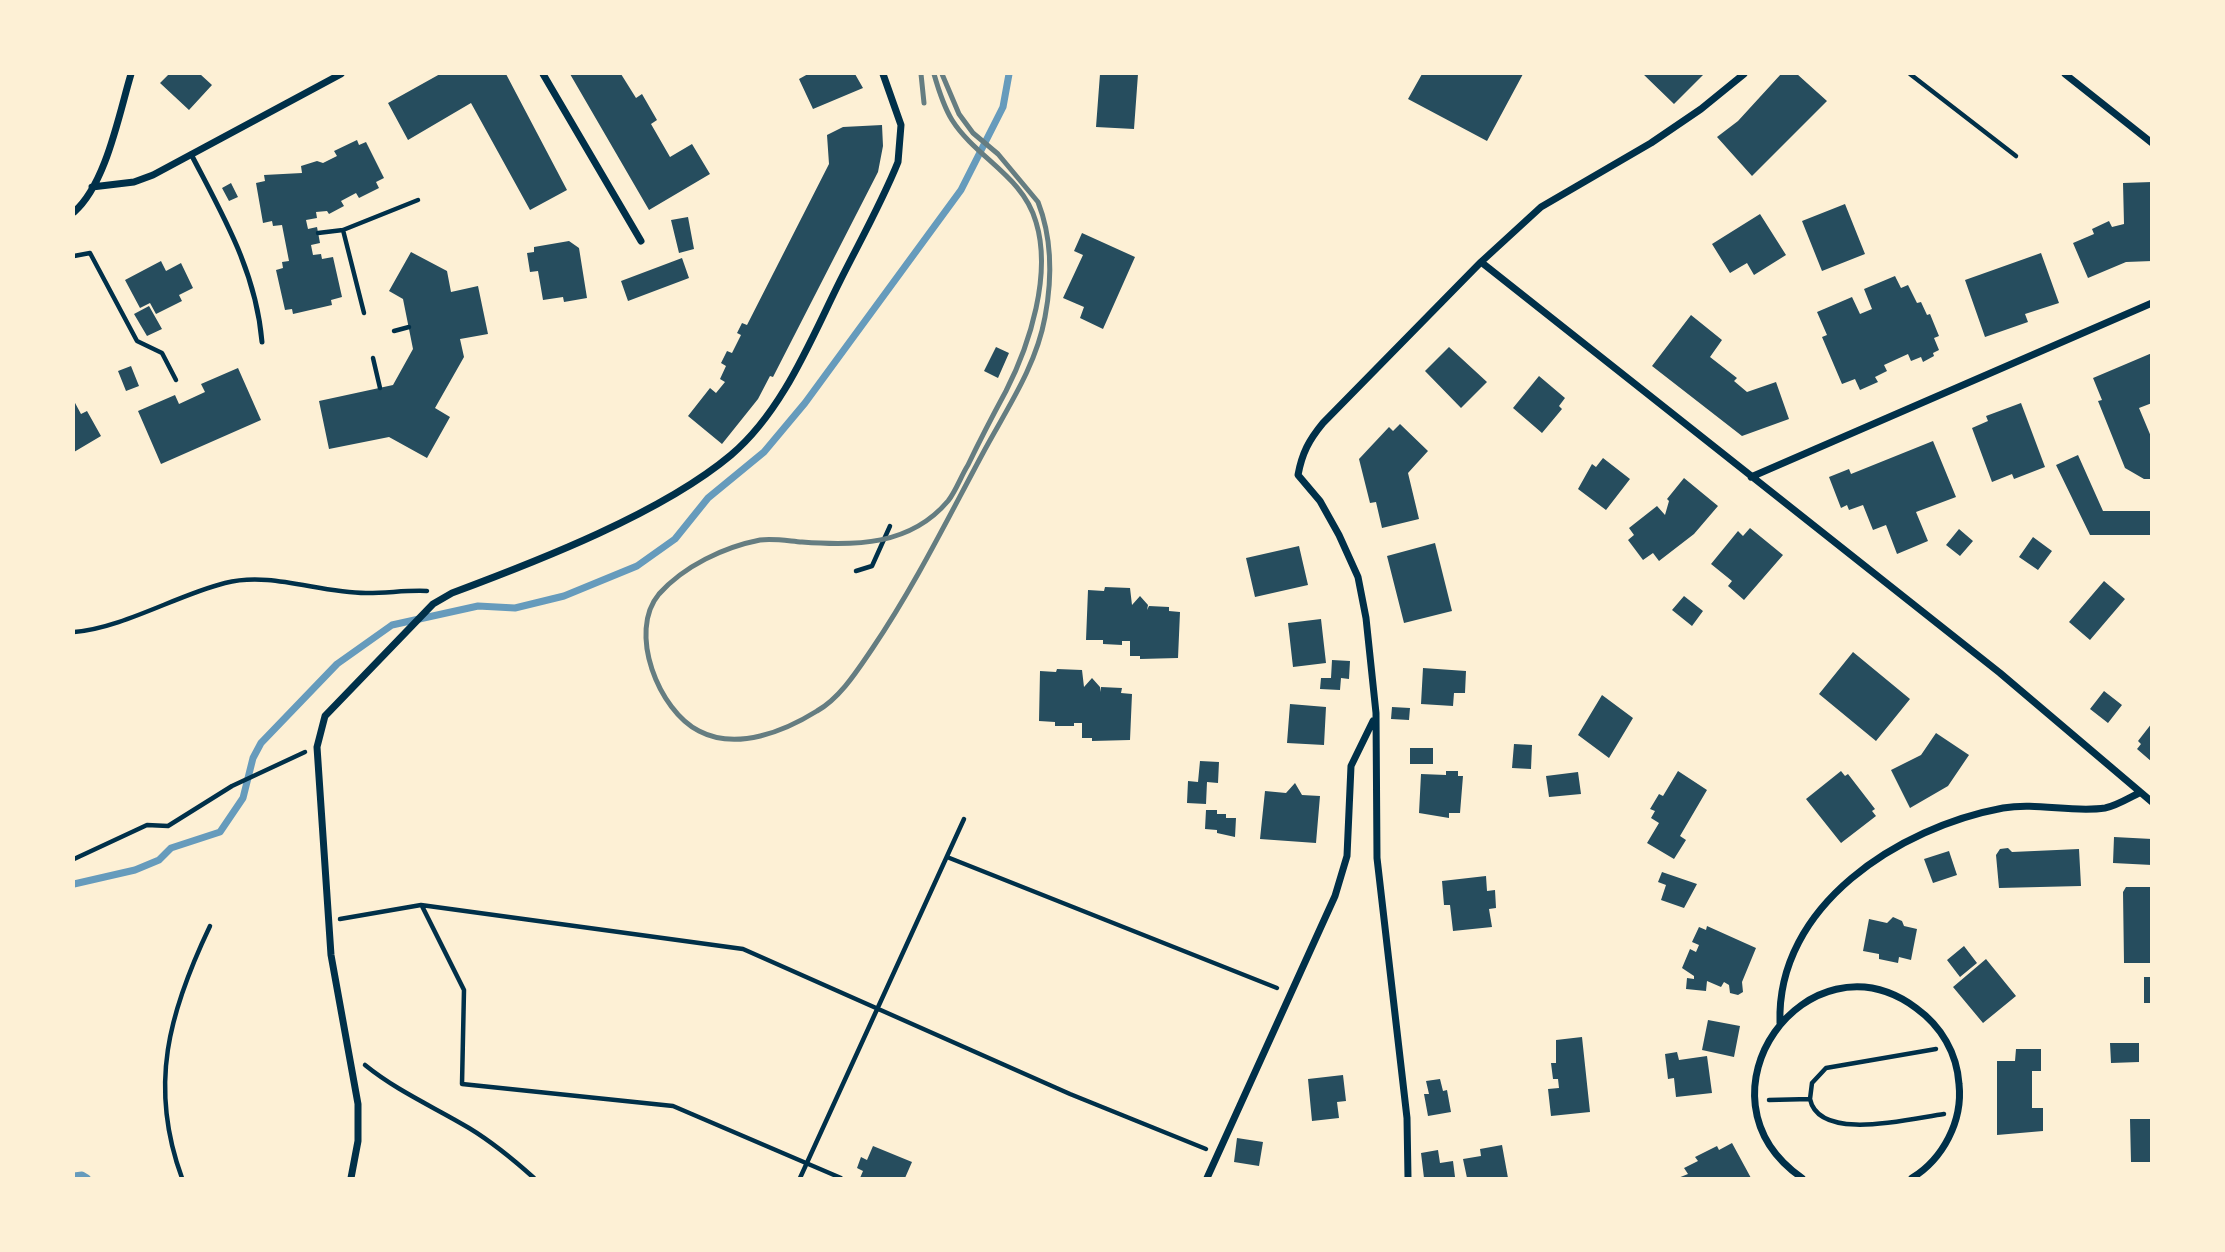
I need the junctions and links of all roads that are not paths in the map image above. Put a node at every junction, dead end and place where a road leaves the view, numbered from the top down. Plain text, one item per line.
1 (131, 74) edge
2 (341, 74) edge
3 (543, 74) edge
4 (883, 74) edge
5 (1744, 74) edge
6 (2065, 74) edge
7 (2151, 143) edge
8 (191, 154) junction
9 (92, 187) junction
10 (74, 212) edge
11 (641, 241) dead end
12 (1481, 262) junction
13 (2151, 303) edge
14 (262, 342) dead end
15 (1751, 477) junction
16 (1376, 713) junction
17 (2139, 793) junction
18 (2151, 802) edge
19 (1780, 1023) junction
20 (351, 1178) edge
21 (1207, 1178) edge
22 (1408, 1178) edge
23 (1802, 1178) edge
24 (1912, 1178) edge

1 - 9 street
2 - 8 street
3 - 11 street
4 - 20 street
5 - 12 street
6 - 7 street
8 - 9 street
8 - 14 lane
9 - 10 street
12 - 15 street
12 - 16 street
13 - 15 street
15 - 17 street
16 - 21 street
16 - 22 street
17 - 18 street
17 - 19 street
19 - 23 street
19 - 24 street

